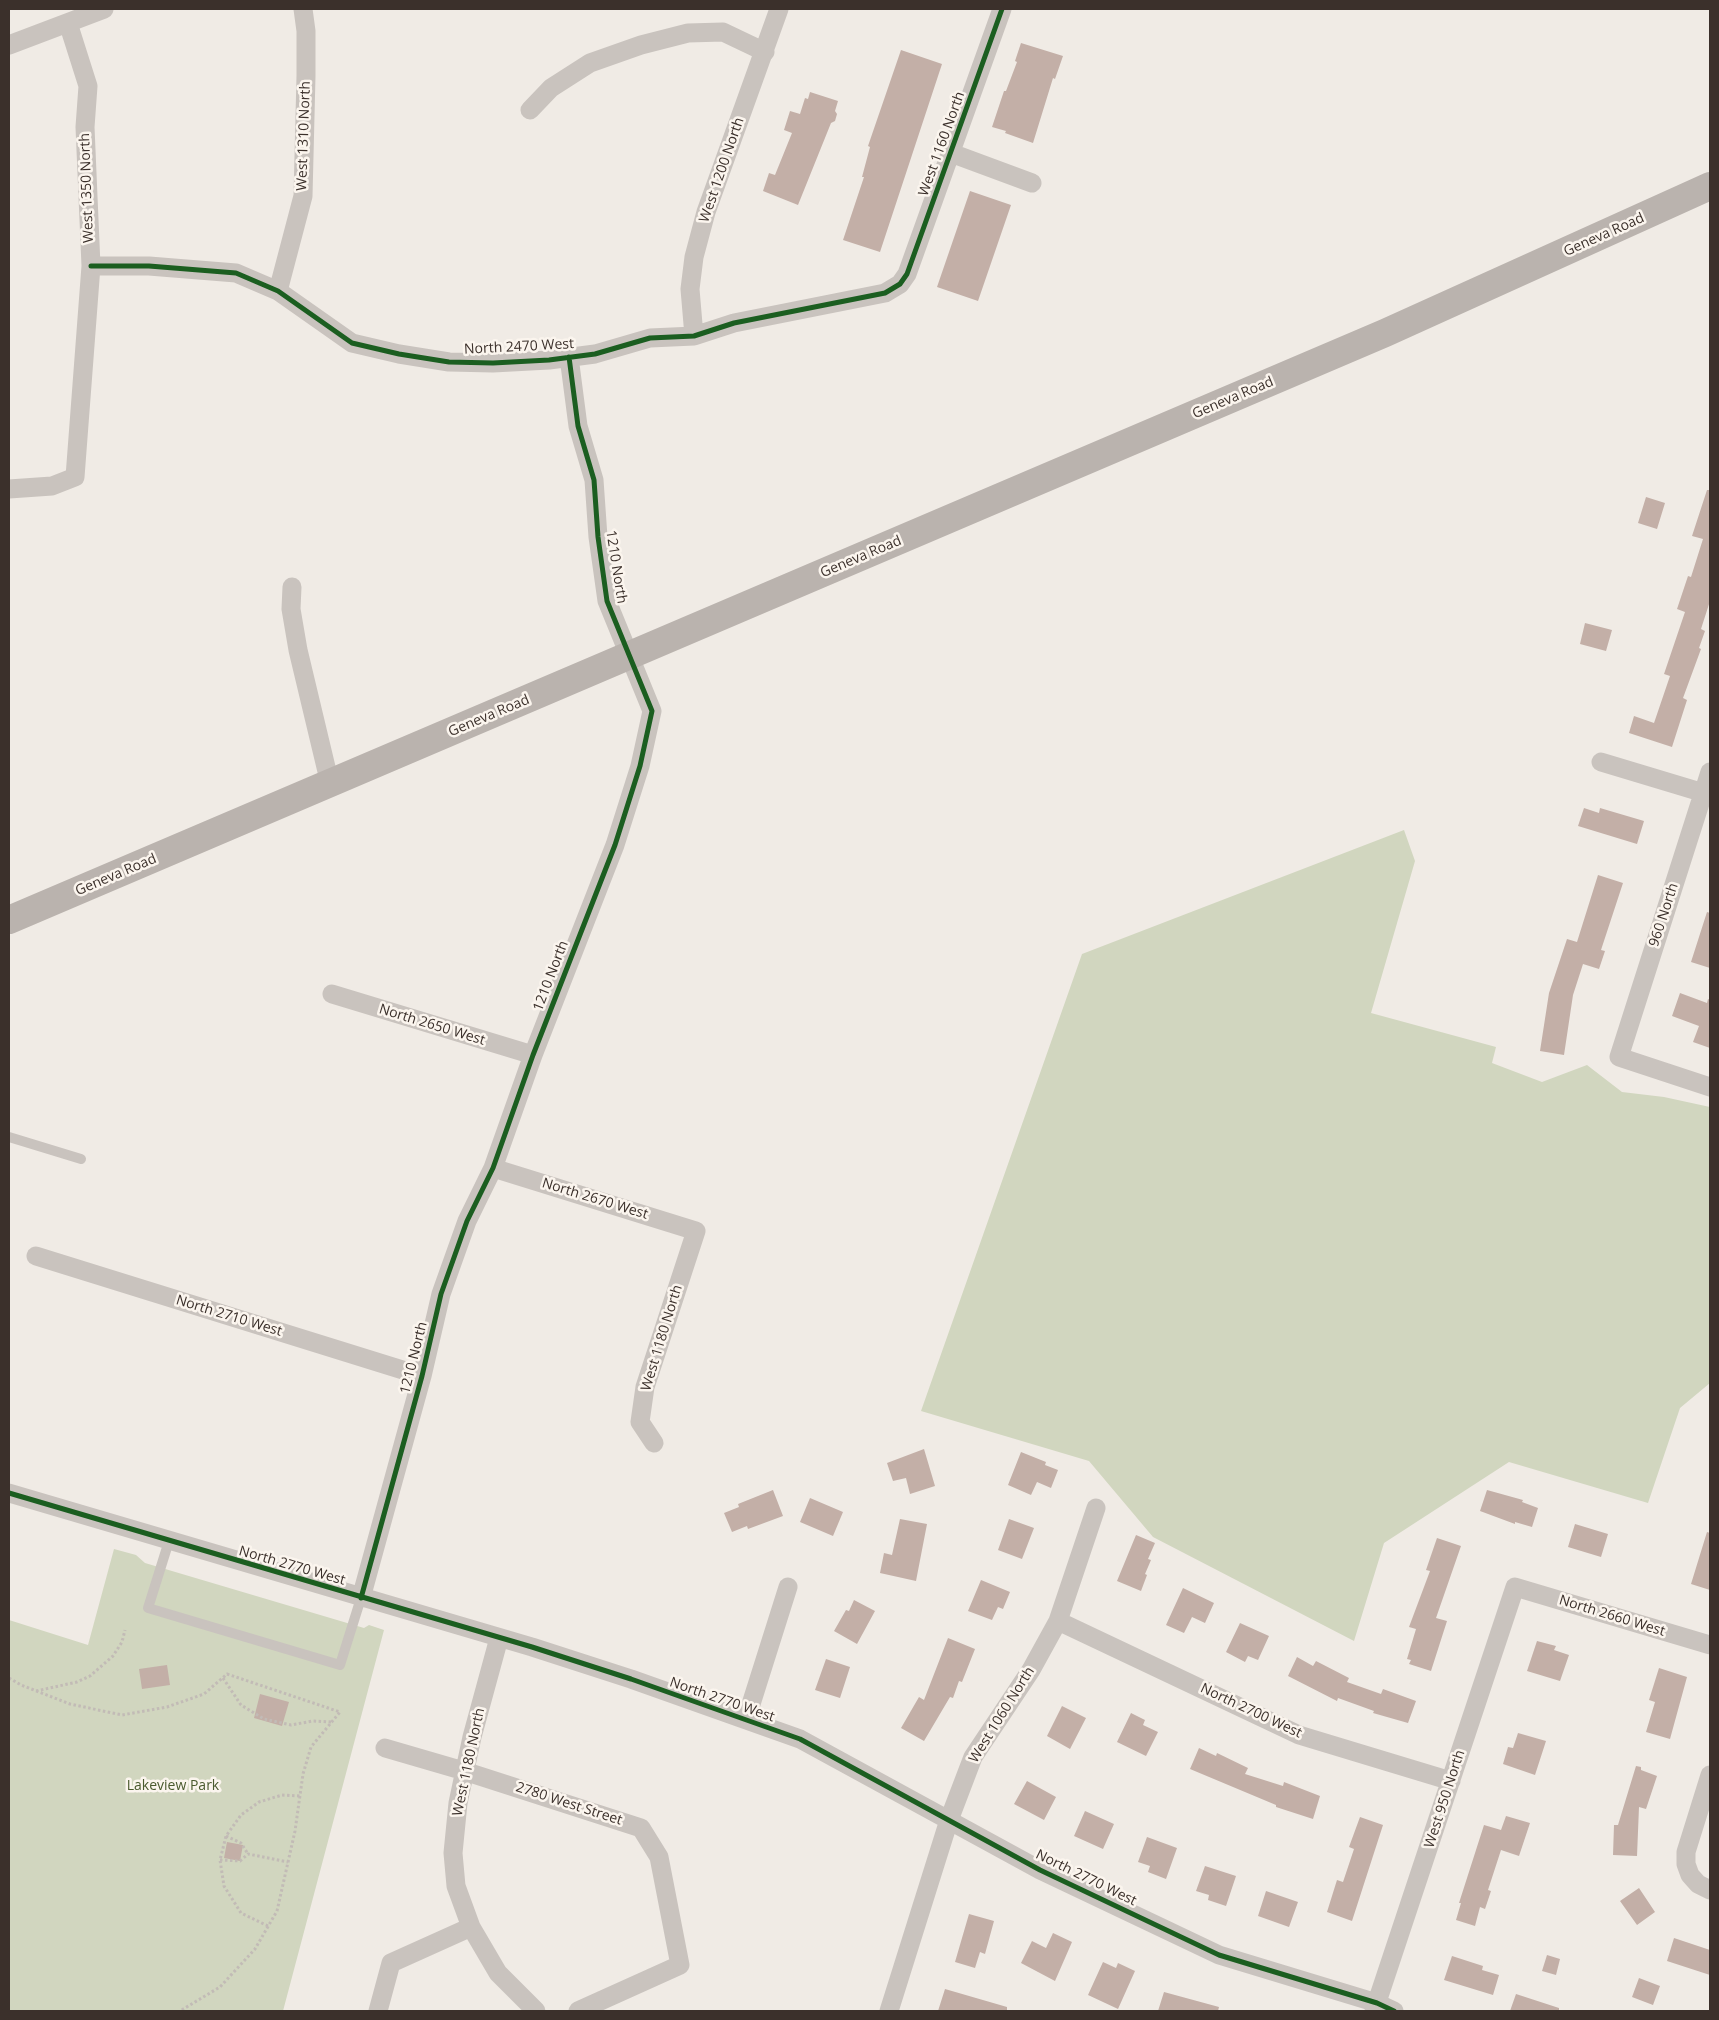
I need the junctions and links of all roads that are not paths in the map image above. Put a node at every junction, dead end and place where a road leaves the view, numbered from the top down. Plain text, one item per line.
1 (104, 9) edge
2 (303, 9) edge
3 (779, 9) edge
4 (1002, 9) edge
5 (68, 22) junction
6 (9, 45) edge
7 (765, 52) junction
8 (530, 110) dead end
9 (951, 153) junction
10 (1032, 182) dead end
11 (1710, 186) edge
12 (91, 266) junction
13 (900, 284) joint
14 (278, 291) junction
15 (694, 336) junction
16 (569, 357) junction
17 (9, 489) edge
18 (292, 587) dead end
19 (630, 656) junction
20 (1601, 762) dead end
21 (1710, 772) edge
22 (330, 784) junction
23 (1704, 793) junction
24 (9, 920) edge
25 (332, 994) dead end
26 (532, 1055) junction
27 (1710, 1087) edge
28 (9, 1137) edge
29 (81, 1160) dead end
30 (493, 1168) junction
31 (696, 1231) joint
32 (36, 1256) dead end
33 (422, 1376) junction
34 (654, 1443) dead end
35 (9, 1493) edge
36 (1096, 1508) dead end
37 (169, 1541) junction
38 (788, 1587) dead end
39 (1515, 1587) joint
40 (361, 1598) junction
41 (1058, 1621) junction
42 (500, 1638) junction
43 (1710, 1645) edge
44 (746, 1720) junction
45 (385, 1748) dead end
46 (464, 1771) junction
47 (1710, 1775) edge
48 (1451, 1781) junction
49 (949, 1820) junction
50 (1710, 1890) edge
51 (471, 1926) junction
52 (1376, 2007) edge
53 (378, 2011) edge
54 (536, 2011) edge
55 (578, 2011) edge
56 (889, 2011) edge
57 (1394, 2011) edge

1 - 5 street
2 - 14 street, West 1310 North
3 - 7 street, West 1200 North
4 - 9 street, West 1160 North
5 - 6 street
5 - 12 street, West 1350 North
7 - 8 street
7 - 15 street, West 1200 North
9 - 10 street
9 - 13 street, West 1160 North
11 - 19 main road, Geneva Road
12 - 14 street, North 2470 West
12 - 17 street, West 1350 North
13 - 15 street, North 2470 West
14 - 16 street, North 2470 West
15 - 16 street, North 2470 West
16 - 19 street, 1210 North
18 - 22 street
19 - 22 main road, Geneva Road
19 - 26 street, 1210 North
20 - 23 street
21 - 23 street, 960 North
22 - 24 main road, Geneva Road
23 - 27 street, 960 North
25 - 26 street, North 2650 West
26 - 30 street, 1210 North
28 - 29 lane
30 - 31 street, North 2670 West
30 - 33 street, 1210 North
31 - 34 street, West 1180 North
32 - 33 street, North 2710 West
33 - 40 street, 1210 North
35 - 37 street, North 2770 West
36 - 41 street, West 1060 North
37 - 40 street, North 2770 West
37 - 40 lane
38 - 44 street
39 - 43 street, North 2660 West
39 - 48 street, West 950 North
40 - 42 street, North 2770 West
41 - 48 street, North 2700 West
41 - 49 street, West 1060 North
42 - 44 street, North 2770 West
42 - 46 street, West 1180 North
44 - 49 street, North 2770 West
45 - 46 street, 2780 West Street
46 - 51 street, West 1180 North
46 - 55 street, 2780 West Street
47 - 50 street
48 - 52 street, West 950 North
49 - 52 street, North 2770 West
49 - 56 street, West 1060 North
51 - 53 street
51 - 54 street, West 1180 North
52 - 57 street, North 2770 West

